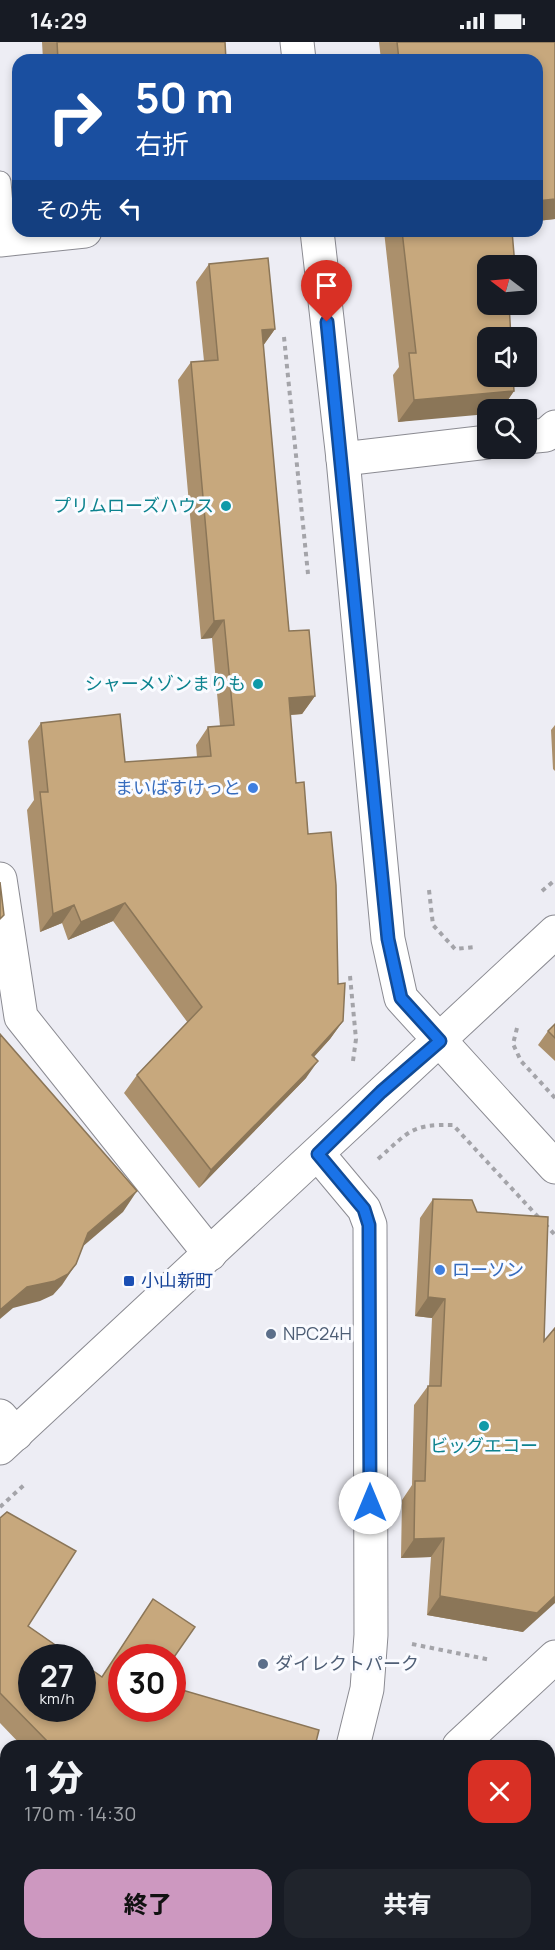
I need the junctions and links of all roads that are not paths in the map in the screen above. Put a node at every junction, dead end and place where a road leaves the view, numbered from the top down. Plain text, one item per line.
1 (0, 182) edge
2 (30, 237) edge
3 (318, 237) edge
4 (3, 240) edge
5 (555, 427) edge
6 (537, 436) edge
7 (477, 443) edge
8 (343, 459) junction
9 (0, 879) edge
10 (555, 932) edge
11 (440, 1041) junction
12 (318, 1154) junction
13 (555, 1167) edge
14 (210, 1254) junction
15 (5, 1433) edge
16 (544, 1667) edge
17 (354, 1740) edge
18 (465, 1740) edge

1 - 4 lane
2 - 4 street
3 - 8 street
5 - 6 street
7 - 8 street
8 - 11 street
9 - 14 street
10 - 11 street
11 - 12 street
11 - 13 street
12 - 14 street
12 - 17 street
14 - 15 street
16 - 18 street

